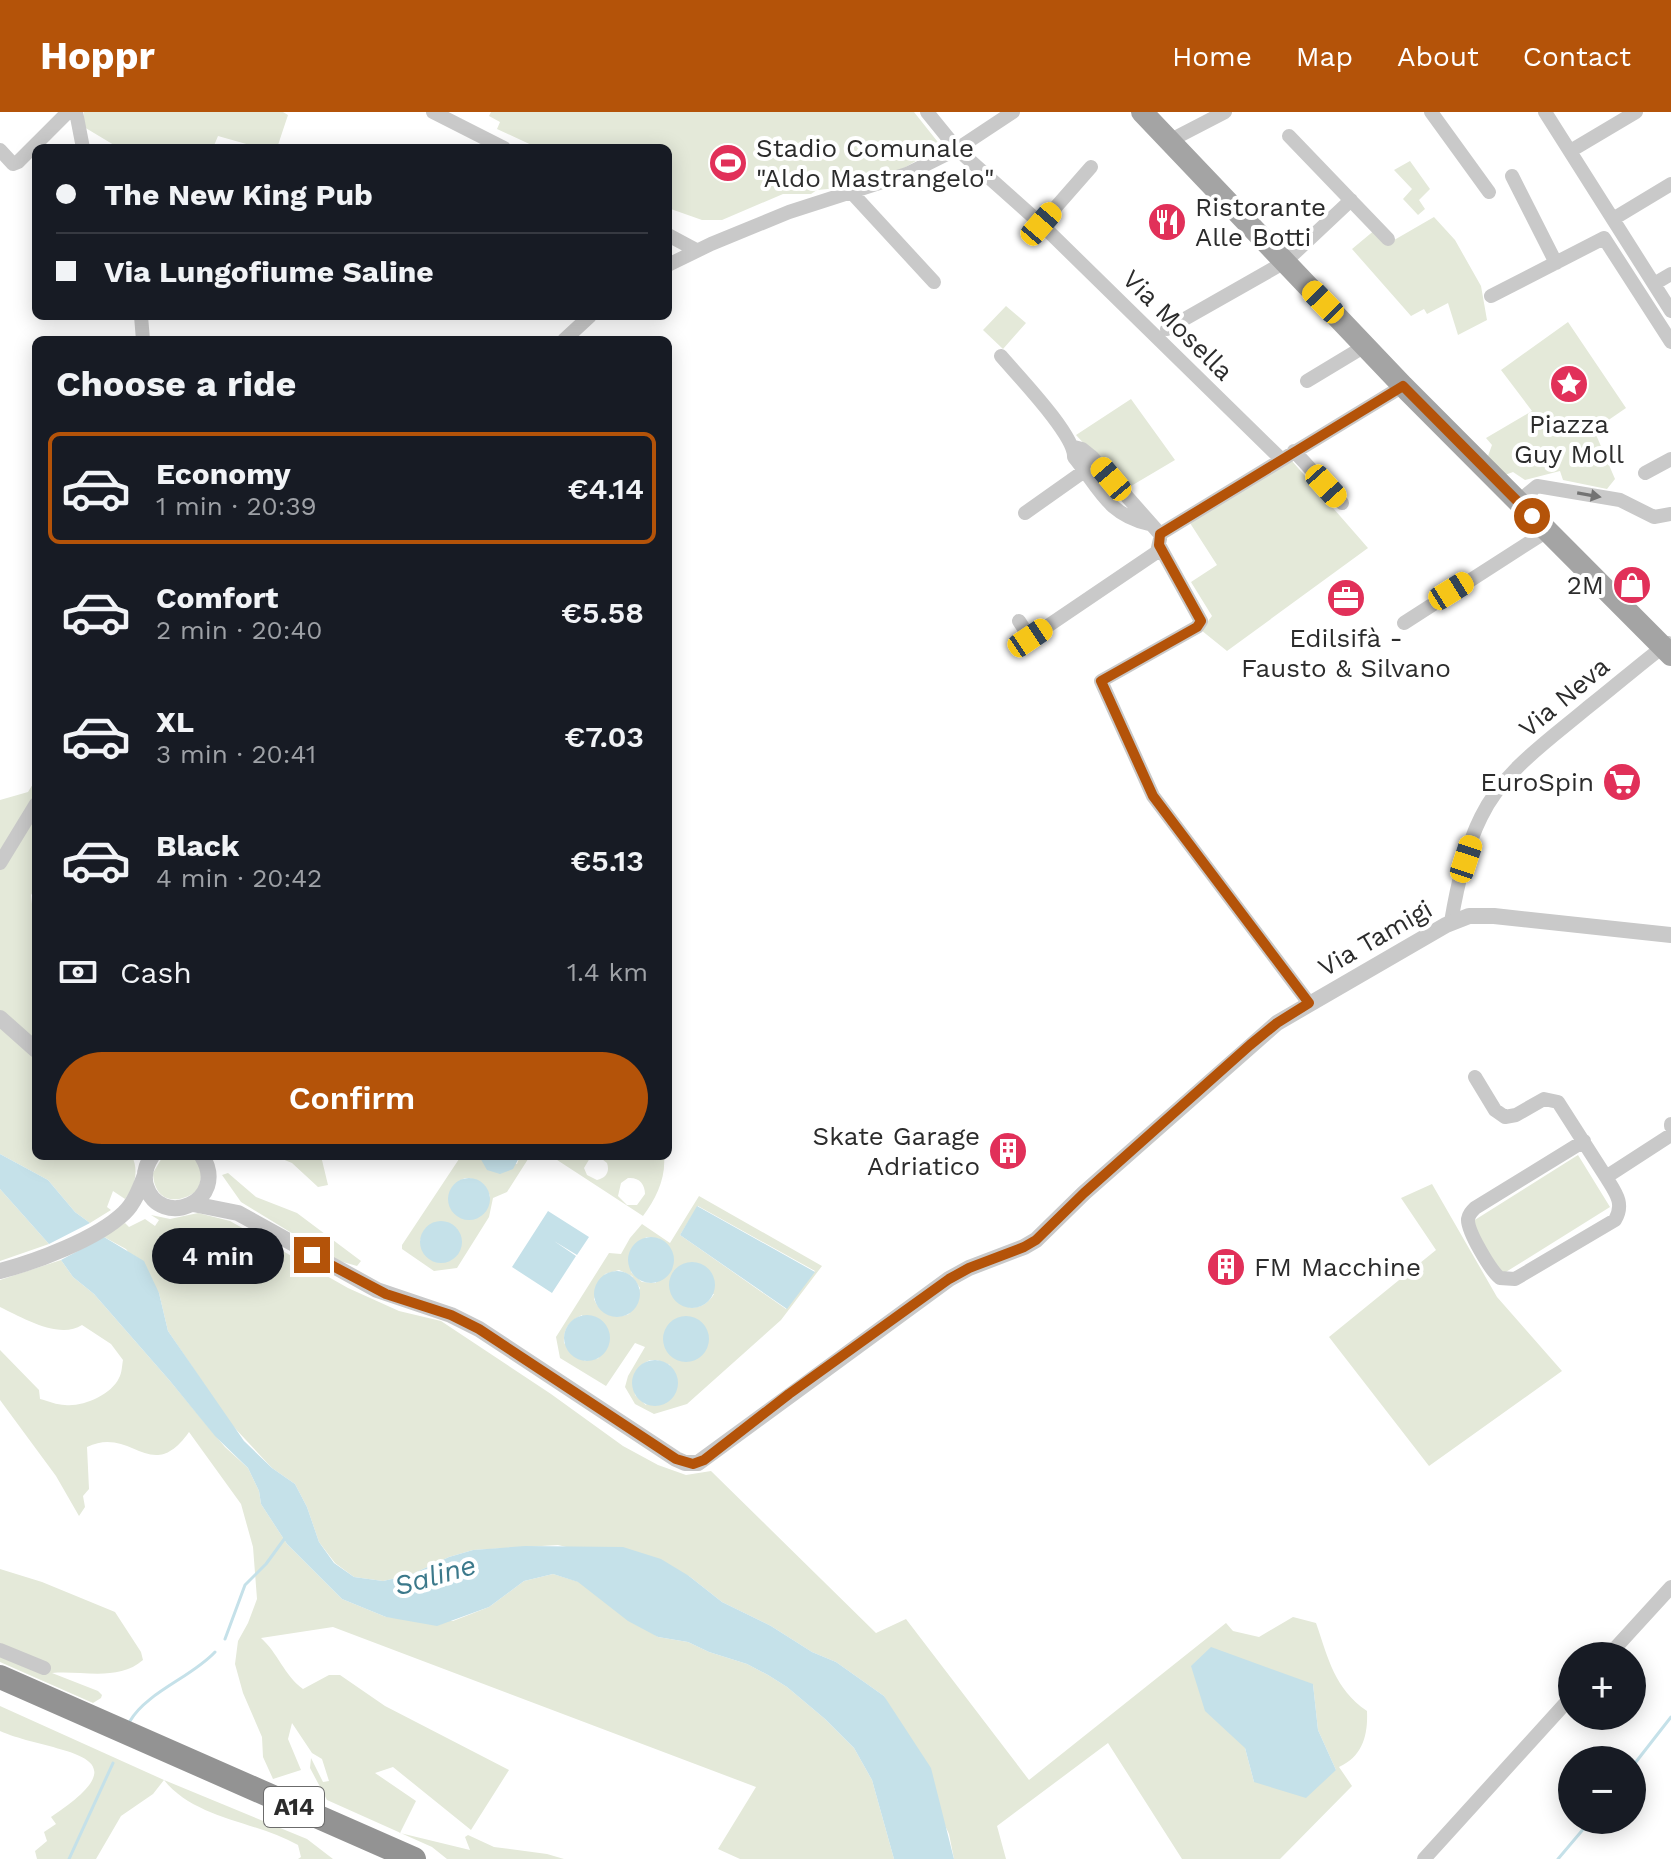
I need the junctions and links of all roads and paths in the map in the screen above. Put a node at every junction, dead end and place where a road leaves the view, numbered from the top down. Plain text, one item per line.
1 (68, 112) edge
2 (76, 112) edge
3 (433, 112) edge
4 (451, 112) edge
5 (927, 112) edge
6 (1142, 112) edge
7 (1225, 112) edge
8 (1431, 112) edge
9 (1545, 112) edge
10 (1636, 112) edge
11 (1005, 114) edge
12 (464, 128) junction
13 (1289, 136) dead end
14 (1169, 141) junction
15 (36, 144) edge
16 (82, 144) edge
17 (496, 144) edge
18 (32, 148) edge
19 (957, 149) junction
20 (0, 150) edge
21 (1572, 150) junction
22 (1091, 167) dead end
23 (1512, 176) dead end
24 (1671, 184) edge
25 (1489, 192) dead end
26 (852, 193) junction
27 (1351, 200) junction
28 (1613, 219) junction
29 (1041, 224) junction
30 (672, 237) edge
31 (1388, 239) dead end
32 (696, 250) junction
33 (1285, 262) junction
34 (672, 263) edge
35 (1556, 263) junction
36 (1671, 274) edge
37 (934, 282) dead end
38 (1654, 284) junction
39 (1491, 296) dead end
40 (1671, 311) edge
41 (586, 320) edge
42 (1167, 329) dead end
43 (568, 336) edge
44 (1671, 342) edge
45 (1365, 346) junction
46 (1001, 356) dead end
47 (1307, 381) dead end
48 (1403, 386) junction
49 (1294, 451) junction
50 (1281, 459) junction
51 (1671, 459) edge
52 (1091, 467) junction
53 (1645, 473) dead end
54 (1518, 502) junction
55 (1342, 503) dead end
56 (1025, 513) dead end
57 (1671, 514) edge
58 (1547, 531) junction
59 (1157, 534) junction
60 (1019, 621) dead end
61 (1404, 623) dead end
62 (1668, 647) edge
63 (32, 811) edge
64 (0, 863) edge
65 (1451, 922) junction
66 (1671, 935) edge
67 (1309, 1003) junction
68 (0, 1018) edge
69 (32, 1046) edge
70 (1475, 1077) dead end
71 (1671, 1135) edge
72 (1584, 1141) junction
73 (206, 1163) edge
74 (146, 1165) edge
75 (1606, 1177) junction
76 (193, 1204) junction
77 (165, 1206) junction
78 (129, 1211) junction
79 (238, 1213) junction
80 (0, 1271) edge
81 (1671, 1587) edge
82 (1621, 1642) edge
83 (0, 1650) edge
84 (44, 1668) dead end
85 (0, 1677) edge
86 (0, 1694) edge
87 (1558, 1711) edge
88 (80, 1720) junction
89 (172, 1761) junction
90 (376, 1859) edge
91 (414, 1859) edge
92 (1424, 1859) edge

1 - 15 street
2 - 16 street
3 - 12 street
4 - 12 street
5 - 19 street, Via Mosella
6 - 14 main road
7 - 14 street
8 - 25 street
9 - 21 street
10 - 21 street
11 - 19 street
12 - 17 street
13 - 27 street
14 - 33 main road
18 - 20 street
19 - 26 street
19 - 29 street, Via Mosella
21 - 28 street
22 - 29 street
23 - 35 street
24 - 28 street
26 - 32 street
26 - 37 street
27 - 31 street
27 - 33 street
28 - 38 street
29 - 50 street, Via Mosella
30 - 32 street
32 - 34 street
33 - 42 street
33 - 45 main road
35 - 39 street
35 - 44 street
36 - 38 street
38 - 40 street
41 - 43 street
45 - 47 street
45 - 48 main road
46 - 52 street
48 - 49 street
48 - 54 main road
49 - 50 street
49 - 55 street
50 - 59 street
51 - 53 street
52 - 56 street
52 - 59 street
54 -> 57 street
54 - 58 main road
58 - 61 street
58 - 62 main road
59 - 60 street
59 - 67 street
62 - 65 street, Via Neva
63 - 64 street
65 - 66 street, Via Tamigi
65 - 67 street, Via Tamigi
67 - 79 street, Via Tamigi
68 - 69 street
70 - 72 street
71 - 75 street
72 - 75 street
72 - 75 street
73 - 76 street
73 - 79 street
74 - 77 street
74 - 78 street
76 - 77 street
76 - 79 street
77 - 78 street
78 - 80 street
81 - 82 street
83 - 84 street
85 - 88 highway, A14
86 - 88 highway, A14
87 - 92 street
88 - 89 highway, A14
89 - 90 highway, A14
89 - 91 highway, A14

